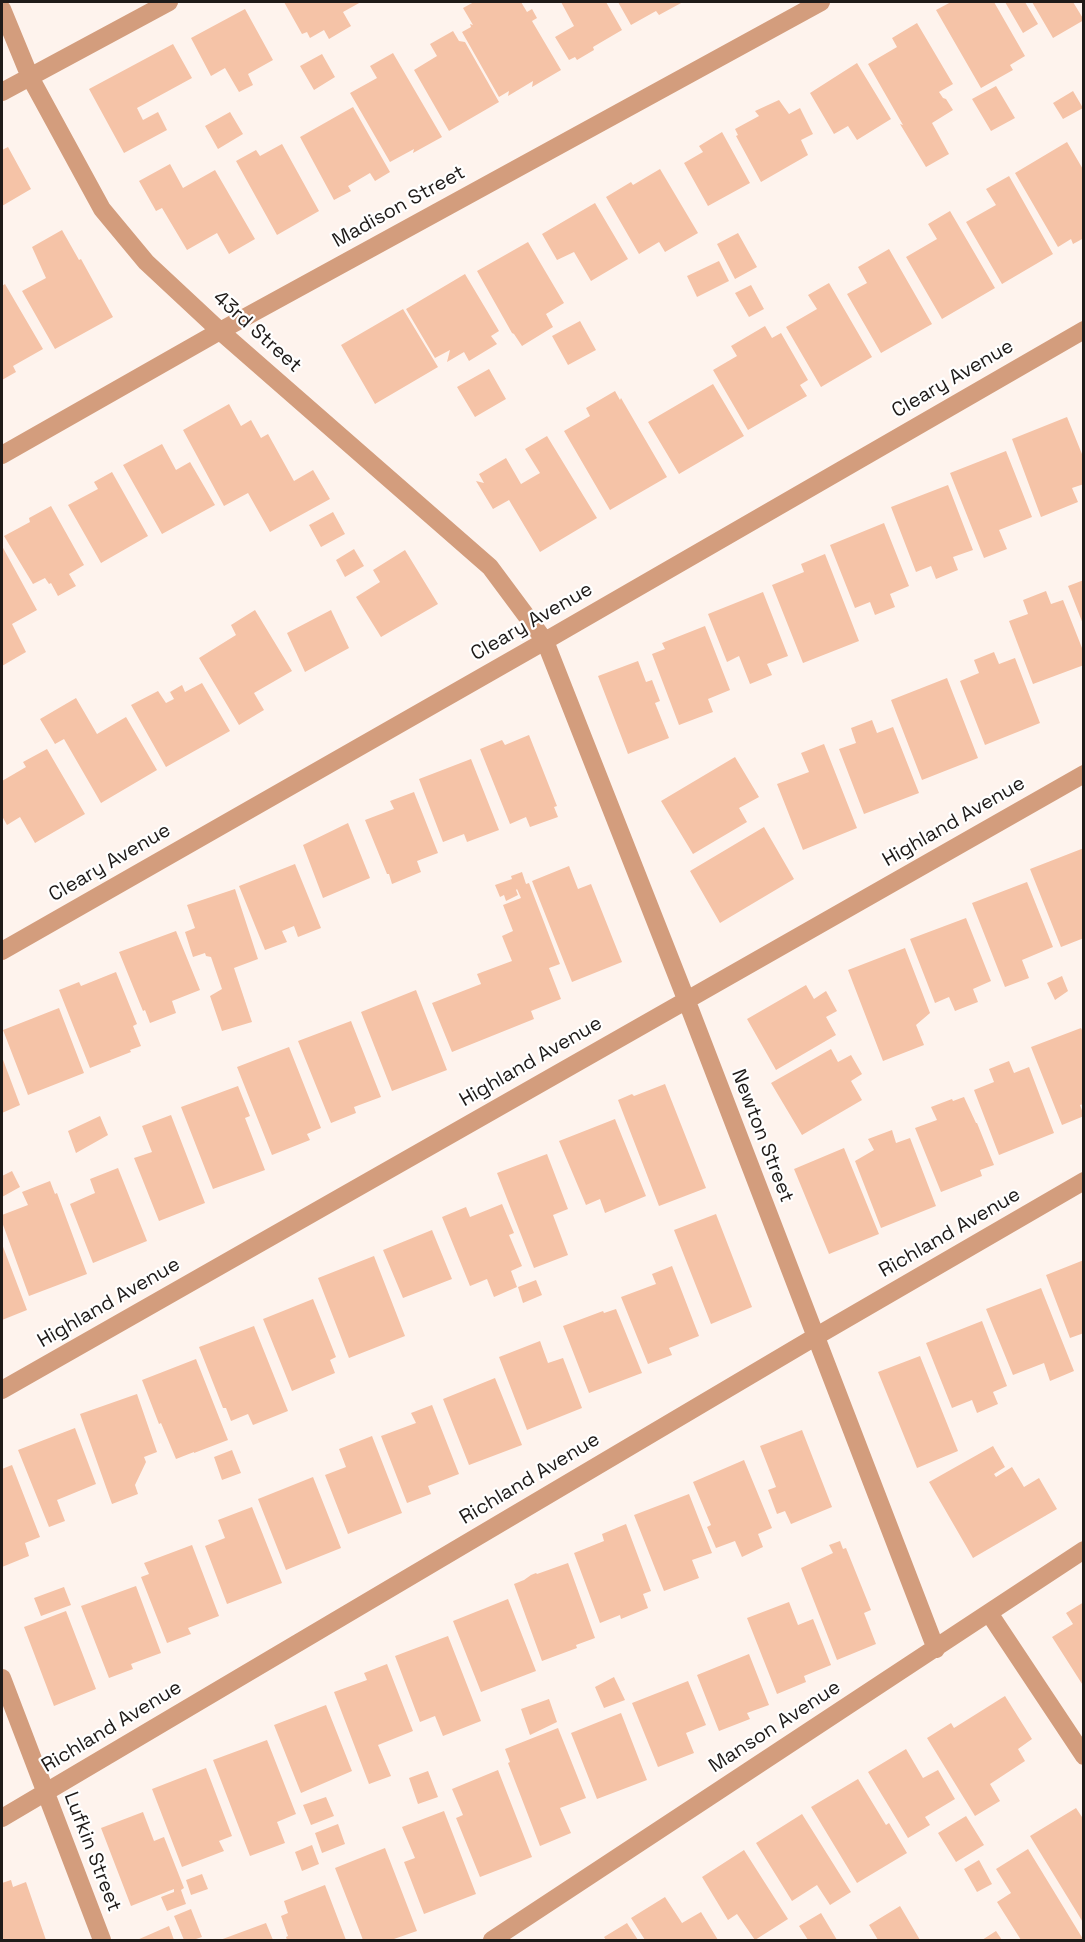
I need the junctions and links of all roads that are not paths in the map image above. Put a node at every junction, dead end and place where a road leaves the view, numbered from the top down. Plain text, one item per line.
1 (168, 2) edge
2 (821, 2) edge
3 (2, 9) edge
4 (30, 77) junction
5 (2, 92) edge
6 (1083, 330) edge
7 (220, 331) junction
8 (2, 455) edge
9 (545, 640) junction
10 (1083, 774) edge
11 (2, 951) edge
12 (686, 999) junction
13 (1083, 1181) edge
14 (815, 1337) junction
15 (2, 1390) edge
16 (1083, 1550) edge
17 (989, 1612) junction
18 (936, 1649) junction
19 (2, 1678) edge
20 (1083, 1756) edge
21 (45, 1792) junction
22 (2, 1818) edge
23 (102, 1941) edge
24 (492, 1941) edge

1 - 4 street
2 - 7 street, Madison Street
3 - 4 street, 43rd Street
4 - 5 street
4 - 7 street, 43rd Street
6 - 9 street, Cleary Avenue
7 - 8 street, Madison Street
7 - 9 street, 43rd Street
9 - 11 street, Cleary Avenue
9 - 12 street, Newton Street
10 - 12 street, Highland Avenue
12 - 14 street, Newton Street
12 - 15 street, Highland Avenue
13 - 14 street, Richland Avenue
14 - 18 street, Newton Street
14 - 21 street, Richland Avenue
16 - 17 street, Manson Avenue
17 - 18 street, Manson Avenue
17 - 20 street
18 - 24 street, Manson Avenue
19 - 21 street, Lufkin Street
21 - 22 street, Richland Avenue
21 - 23 street, Lufkin Street

